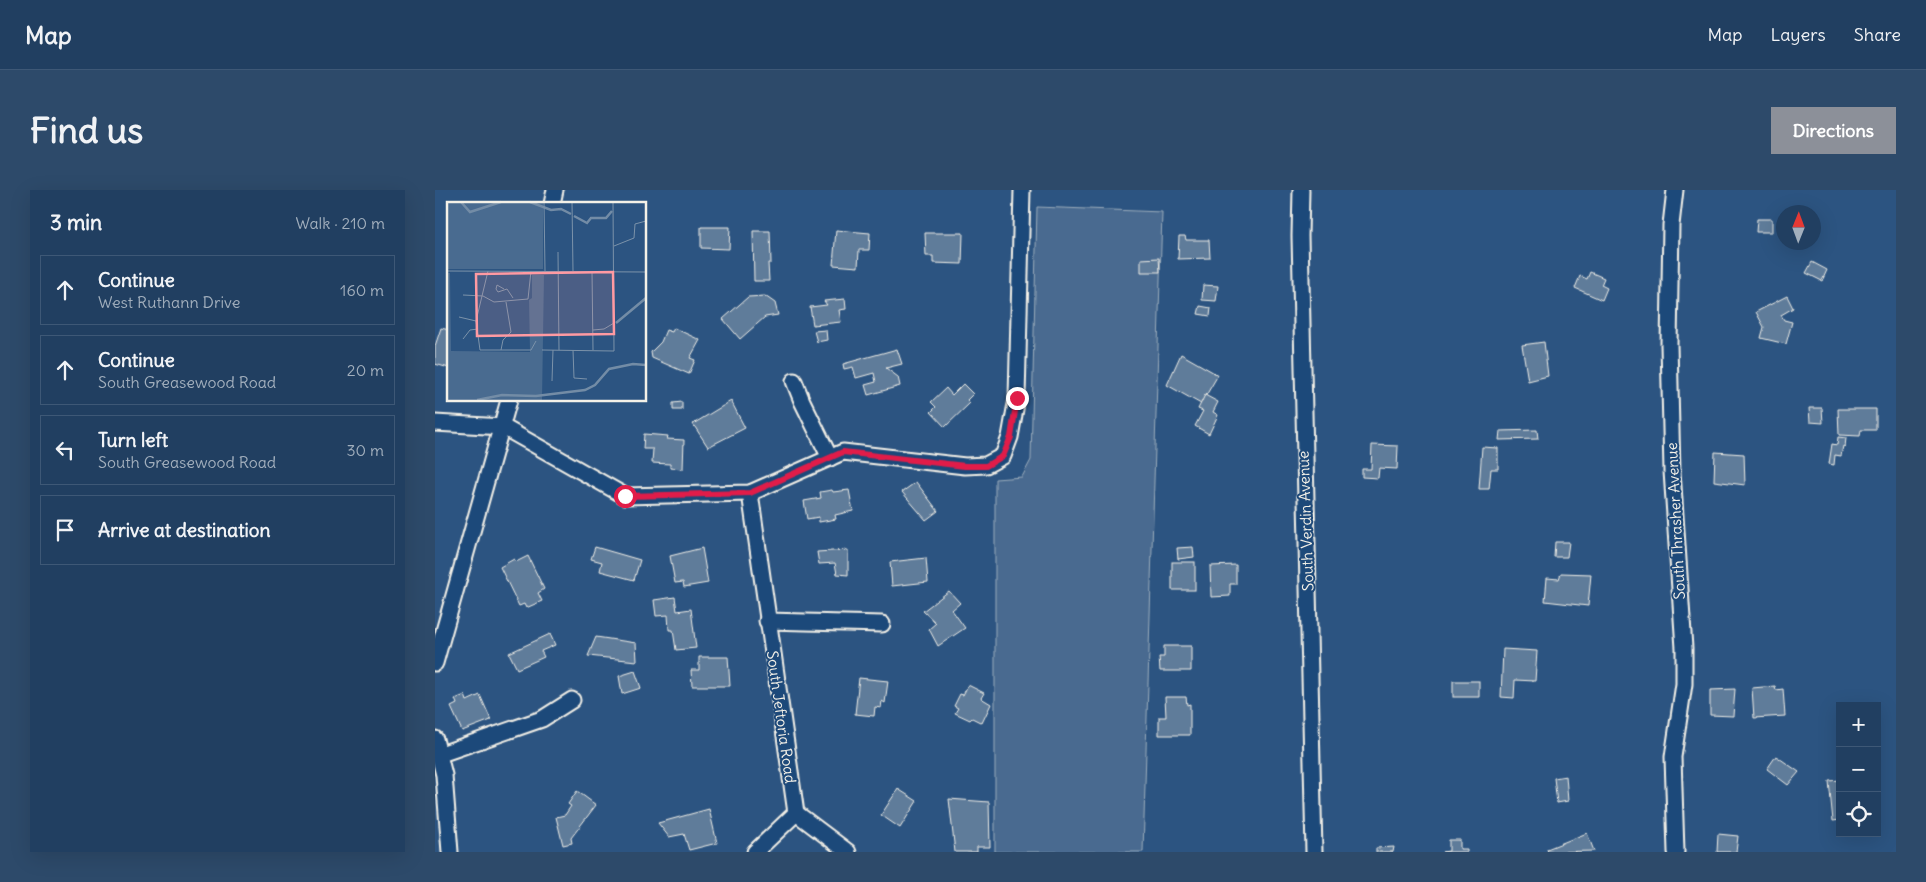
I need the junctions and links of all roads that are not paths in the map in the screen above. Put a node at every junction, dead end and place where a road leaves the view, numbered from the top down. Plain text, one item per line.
1 (1022, 190) edge
2 (1301, 190) edge
3 (1675, 190) edge
4 (795, 381) dead end
5 (509, 401) edge
6 (435, 423) edge
7 (503, 427) junction
8 (830, 458) junction
9 (750, 493) junction
10 (767, 621) junction
11 (882, 624) dead end
12 (435, 663) edge
13 (572, 700) dead end
14 (435, 740) edge
15 (438, 755) junction
16 (439, 776) edge
17 (795, 813) junction
18 (450, 852) edge
19 (755, 852) edge
20 (848, 852) edge
21 (1314, 852) edge
22 (1676, 852) edge

1 - 8 street
2 - 21 street, South Verdin Avenue
3 - 22 street, South Thrasher Avenue
4 - 8 street
5 - 7 street
6 - 7 street
7 - 9 street
7 - 12 street
8 - 9 street
9 - 10 street, South Jeftoria Road
10 - 11 street
10 - 17 street, South Jeftoria Road
13 - 15 street
14 - 15 street
15 - 16 street
16 - 18 street
17 - 19 street
17 - 20 street

